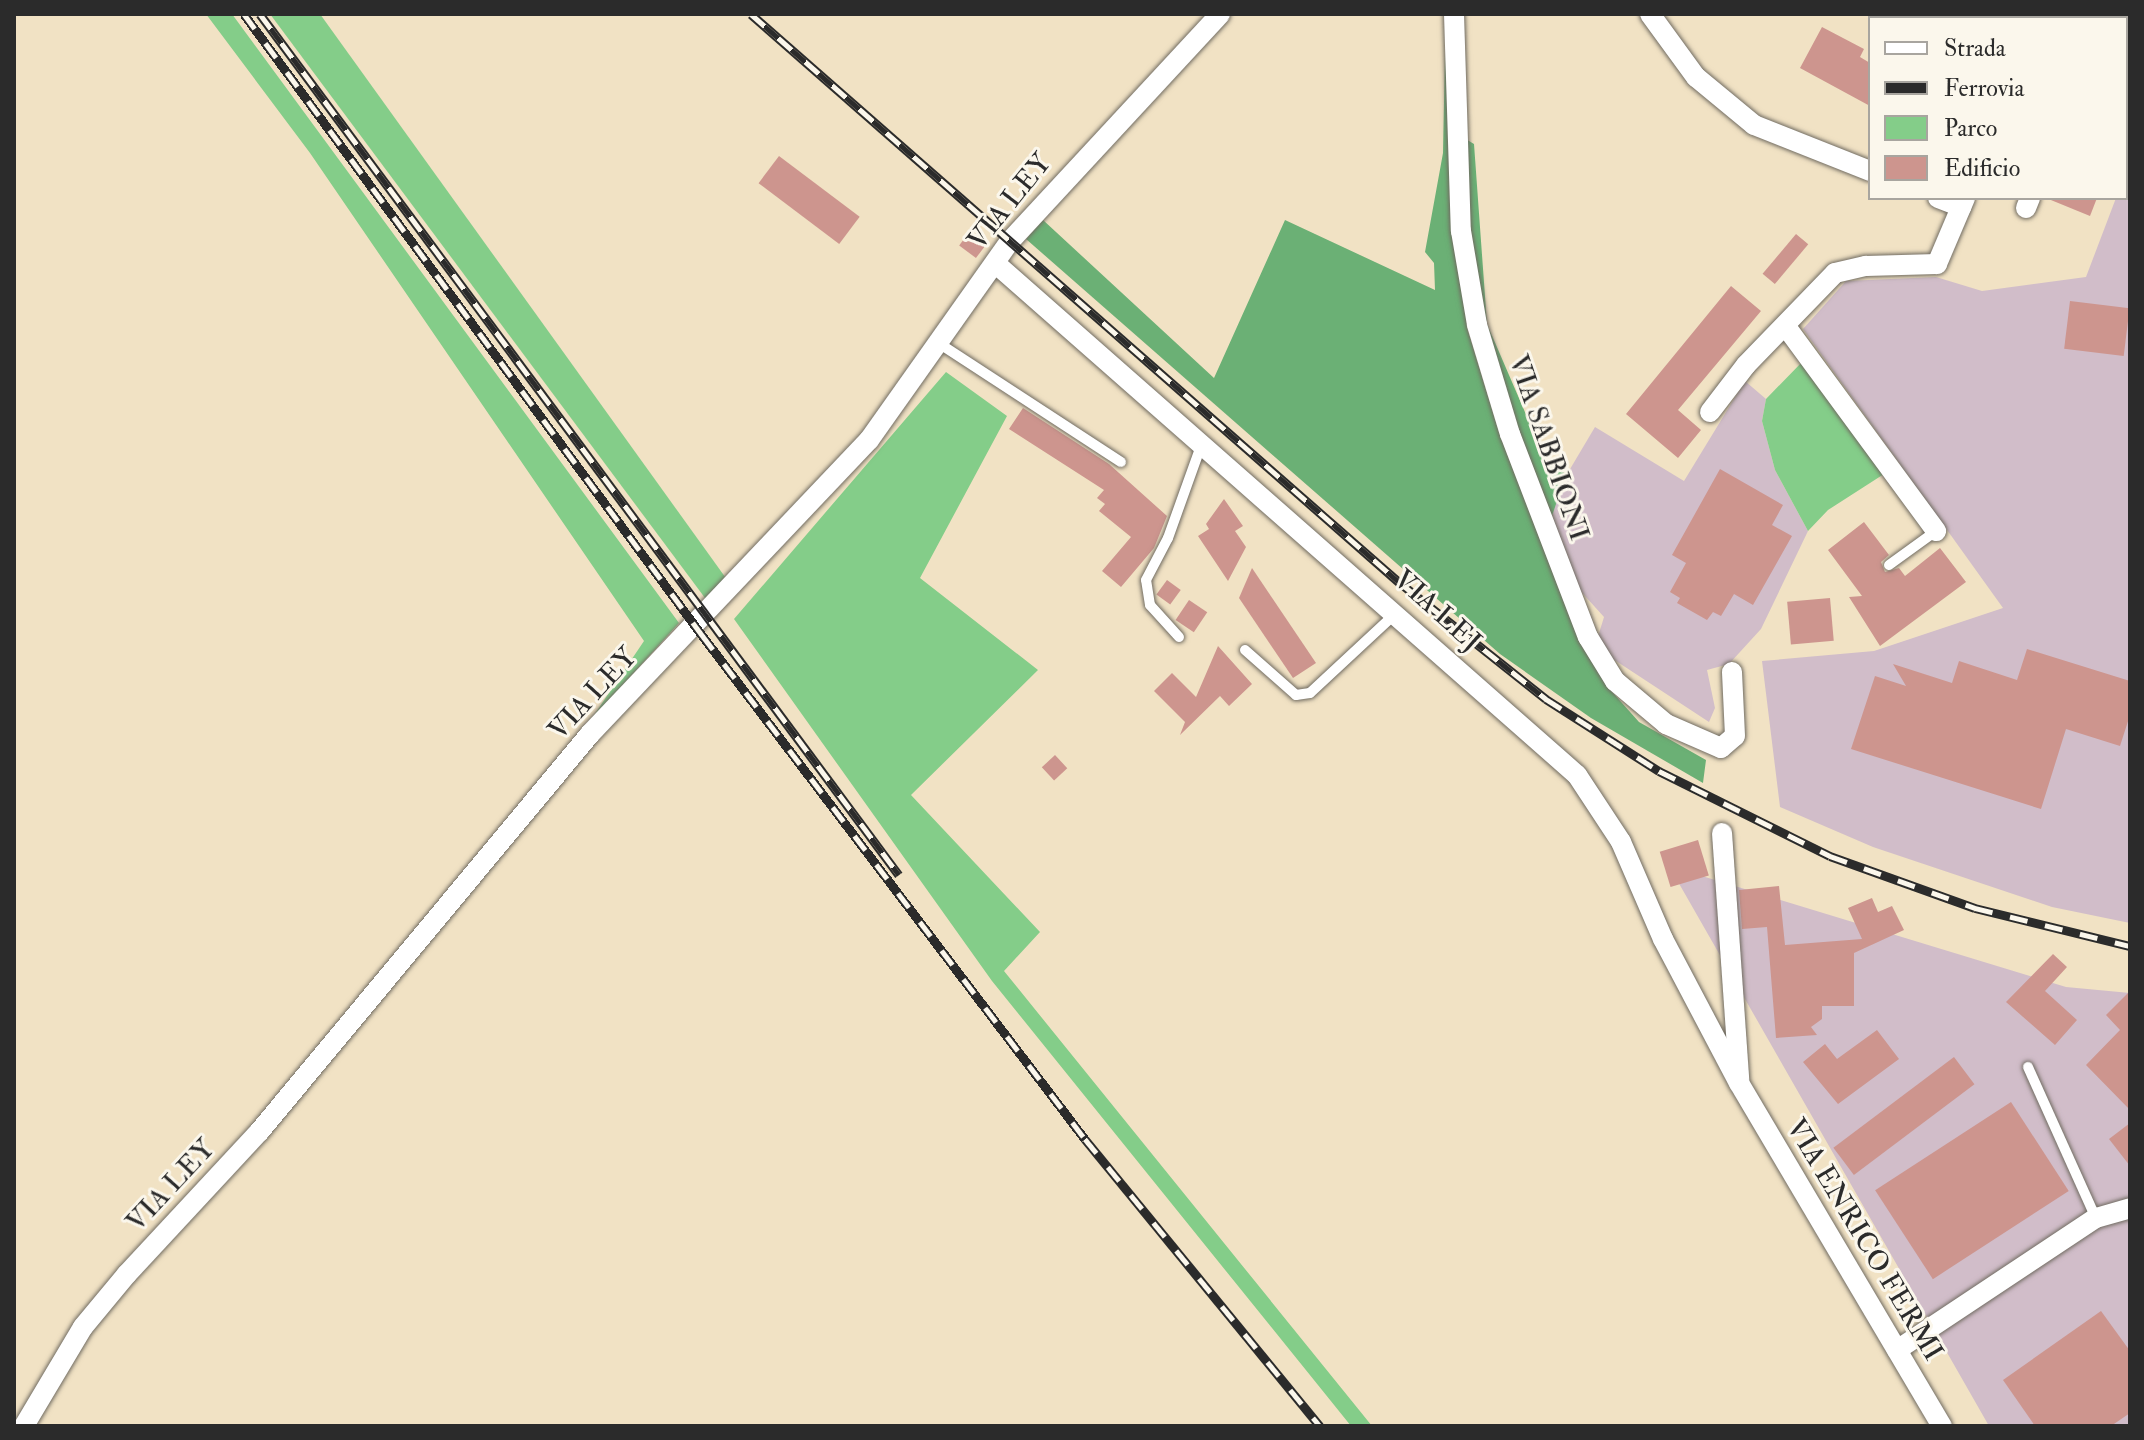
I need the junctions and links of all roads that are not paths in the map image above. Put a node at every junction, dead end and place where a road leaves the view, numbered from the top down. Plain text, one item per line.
1 (1220, 14) edge
2 (1454, 14) edge
3 (1650, 14) edge
4 (1868, 170) edge
5 (1963, 202) edge
6 (995, 263) junction
7 (1787, 328) junction
8 (940, 344) junction
9 (1710, 412) dead end
10 (1203, 441) junction
11 (1121, 462) dead end
12 (1936, 531) joint
13 (1889, 565) dead end
14 (1397, 613) junction
15 (1179, 637) dead end
16 (1245, 650) dead end
17 (1732, 672) dead end
18 (1722, 833) dead end
19 (2028, 1067) dead end
20 (1739, 1083) junction
21 (2130, 1208) edge
22 (2096, 1218) junction
23 (1897, 1350) junction
24 (24, 1426) edge
25 (1942, 1426) edge

1 - 6 street, VIA LEY
2 - 17 street, VIA SABBIONI
3 - 4 street
5 - 7 street
6 - 8 street, VIA LEY
6 - 10 street, VIA LEJ
7 - 9 street
7 - 12 street
8 - 11 lane
8 - 24 street, VIA LEY
10 - 14 street, VIA LEJ
10 - 15 lane
12 - 13 lane
14 - 16 lane
14 - 20 street, VIA LEJ
18 - 20 street
19 - 22 lane
20 - 23 street, VIA ENRICO FERMI
21 - 22 street
22 - 23 street
23 - 25 street, VIA ENRICO FERMI

